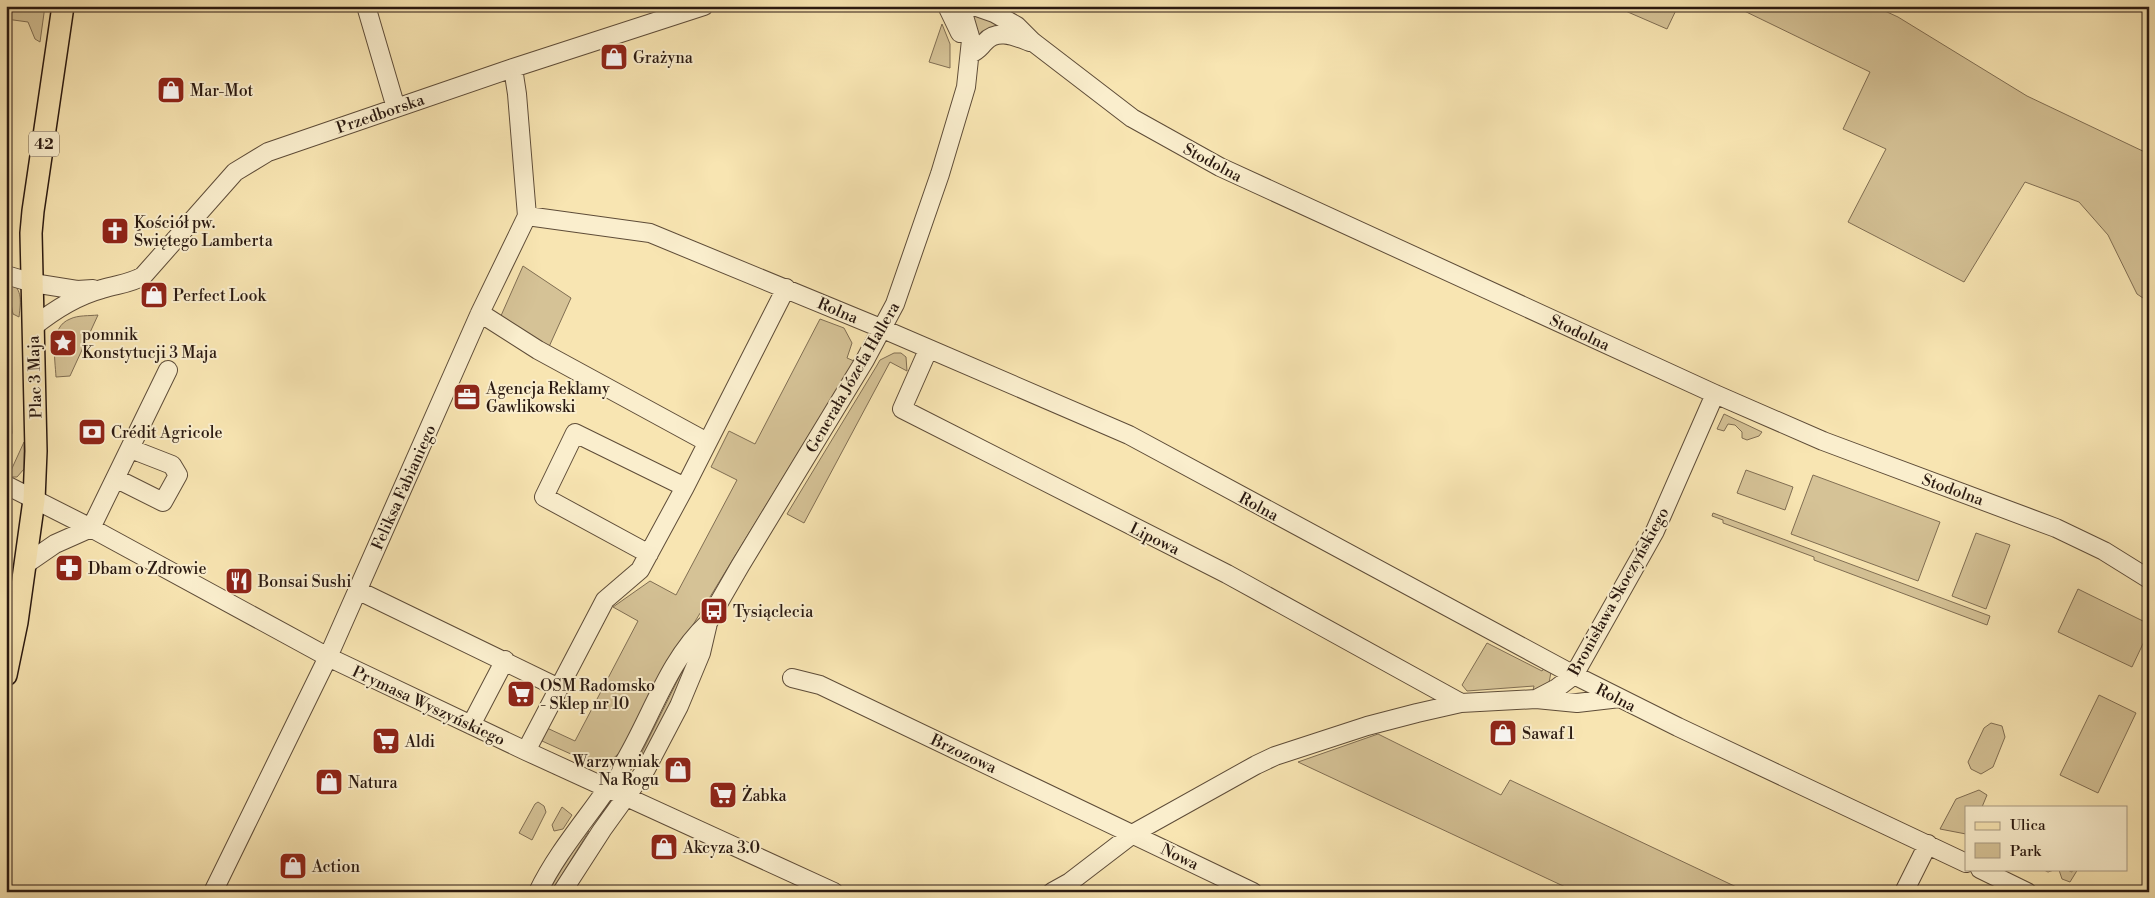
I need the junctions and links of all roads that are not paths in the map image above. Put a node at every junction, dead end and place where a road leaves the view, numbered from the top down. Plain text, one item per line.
1 (64, 6) edge
2 (366, 6) edge
3 (704, 6) edge
4 (947, 6) edge
5 (961, 6) edge
6 (974, 6) edge
7 (1033, 42) junction
8 (970, 54) junction
9 (513, 68) junction
10 (396, 108) junction
11 (527, 216) junction
12 (6, 275) edge
13 (33, 283) junction
14 (786, 288) junction
15 (101, 289) junction
16 (480, 313) junction
17 (33, 327) junction
18 (883, 329) junction
19 (928, 350) junction
20 (168, 370) dead end
21 (1715, 394) junction
22 (707, 442) junction
23 (131, 449) junction
24 (116, 479) junction
25 (6, 485) edge
26 (685, 487) junction
27 (34, 500) junction
28 (91, 528) junction
29 (649, 554) junction
30 (26, 564) junction
31 (2149, 579) edge
32 (357, 590) junction
33 (708, 623) junction
34 (328, 658) junction
35 (505, 660) junction
36 (6, 675) edge
37 (1574, 675) junction
38 (792, 678) dead end
39 (559, 688) junction
40 (1620, 698) junction
41 (1536, 699) junction
42 (1461, 703) junction
43 (471, 725) junction
44 (526, 751) junction
45 (608, 787) junction
46 (628, 797) junction
47 (1134, 833) junction
48 (1928, 844) junction
49 (1965, 862) edge
50 (1982, 870) edge
51 (213, 892) edge
52 (538, 892) edge
53 (562, 892) edge
54 (834, 892) edge
55 (1052, 892) edge
56 (1253, 892) edge
57 (1904, 892) edge
58 (2027, 892) edge

1 - 13 main road, 42
2 - 10 street
3 - 9 street, Przedborska
4 - 8 street
5 - 8 street, Generała Józefa Hallera
6 - 7 street, Stodolna
7 - 8 street, Stodolna
7 - 21 street, Stodolna
8 - 18 street, Generała Józefa Hallera
9 - 10 street, Przedborska
9 - 11 street
10 - 15 street, Przedborska
11 - 14 street, Rolna
11 - 16 street, Feliksa Fabianiego
12 - 13 street
13 - 15 street, Przedborska
13 - 17 main road, Plac 3 Maja / 42
14 - 18 street, Rolna
14 - 22 street
15 - 17 street, Przedborska
16 - 22 street
16 - 32 street, Feliksa Fabianiego
17 - 27 main road, Plac 3 Maja / 42
18 - 19 street, Rolna
18 - 33 street, Generała Józefa Hallera
19 - 37 street, Rolna
19 - 42 street, Lipowa
20 - 23 street
21 - 31 street, Stodolna
21 - 37 street, Bronisława Skoczyńskiego
22 - 26 street
23 - 24 street
23 - 24 street
24 - 28 street
25 - 27 street
26 - 29 street
26 - 29 street
27 - 28 street, Prymasa Wyszyńskiego
27 - 30 main road, Plac 3 Maja / 42
28 - 30 street
28 - 34 street, Prymasa Wyszyńskiego
29 - 39 street
30 - 36 main road, Plac 3 Maja / 42
32 - 34 street, Feliksa Fabianiego
32 - 35 street
33 - 45 street, Generała Józefa Hallera
33 - 46 street, Generała Józefa Hallera
34 - 43 street, Prymasa Wyszyńskiego
34 - 51 street, Feliksa Fabianiego
35 - 39 street
35 - 43 street
37 - 40 street, Rolna
37 - 41 street, Bronisława Skoczyńskiego
38 - 47 street, Brzozowa
39 - 44 street
40 - 41 street
40 - 48 street, Rolna
41 - 42 street, Bronisława Skoczyńskiego
42 - 47 street, Bronisława Skoczyńskiego
43 - 44 street, Prymasa Wyszyńskiego
44 - 45 street, Prymasa Wyszyńskiego
45 - 46 street, Prymasa Wyszyńskiego
45 - 52 street
46 - 53 street
46 - 54 street, Prymasa Wyszyńskiego
47 - 55 street, Bronisława Skoczyńskiego
47 - 56 street, Nowa
48 - 49 street, Rolna
48 - 57 street
50 - 58 street

